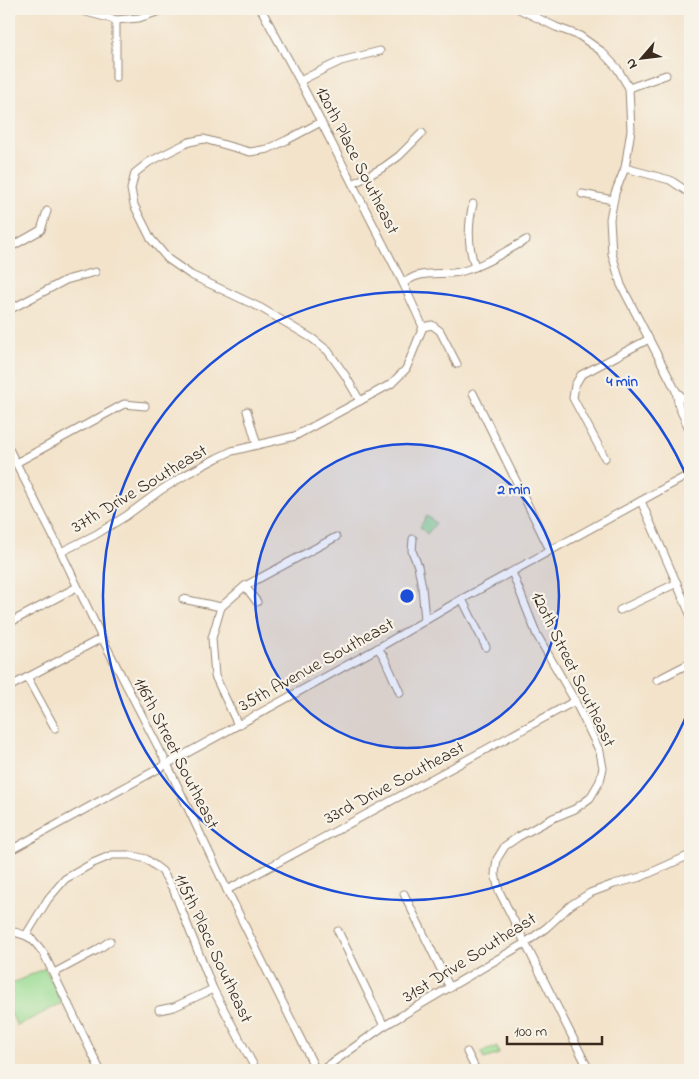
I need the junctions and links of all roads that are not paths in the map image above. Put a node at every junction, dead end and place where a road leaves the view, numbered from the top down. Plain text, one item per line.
1 (75, 9) edge
2 (166, 9) edge
3 (261, 9) edge
4 (519, 9) edge
5 (116, 20) junction
6 (380, 51) dead end
7 (666, 75) dead end
8 (116, 78) dead end
9 (300, 80) junction
10 (629, 88) junction
11 (320, 122) junction
12 (422, 133) dead end
13 (625, 168) junction
14 (353, 184) junction
15 (688, 192) dead end
16 (582, 194) dead end
17 (613, 200) junction
18 (473, 204) dead end
19 (47, 211) dead end
20 (526, 240) dead end
21 (9, 248) edge
22 (475, 267) junction
23 (95, 272) dead end
24 (403, 283) junction
25 (9, 310) edge
26 (423, 327) junction
27 (649, 339) junction
28 (457, 364) dead end
29 (676, 391) junction
30 (473, 393) dead end
31 (360, 401) junction
32 (146, 406) dead end
33 (690, 409) edge
34 (247, 411) dead end
35 (690, 431) edge
36 (257, 445) junction
37 (9, 449) edge
38 (605, 458) dead end
39 (13, 462) edge
40 (690, 474) edge
41 (641, 500) junction
42 (336, 537) dead end
43 (412, 539) dead end
44 (550, 550) junction
45 (61, 552) junction
46 (512, 572) junction
47 (676, 583) junction
48 (245, 586) junction
49 (77, 587) junction
50 (183, 599) dead end
51 (462, 599) junction
52 (256, 602) dead end
53 (221, 607) junction
54 (620, 610) dead end
55 (690, 614) edge
56 (425, 620) junction
57 (9, 623) edge
58 (102, 638) junction
59 (486, 647) dead end
60 (378, 648) junction
61 (690, 663) edge
62 (28, 677) junction
63 (657, 680) dead end
64 (9, 687) edge
65 (400, 693) dead end
66 (575, 701) junction
67 (238, 725) junction
68 (55, 728) dead end
69 (167, 764) junction
70 (9, 851) edge
71 (690, 855) edge
72 (227, 890) junction
73 (404, 894) dead end
74 (9, 931) edge
75 (338, 931) dead end
76 (26, 935) junction
77 (110, 941) dead end
78 (525, 943) junction
79 (54, 973) junction
80 (450, 988) junction
81 (213, 989) junction
82 (159, 1010) dead end
83 (384, 1026) junction
84 (467, 1052) dead end
85 (100, 1070) edge
86 (256, 1070) edge
87 (316, 1070) edge
88 (322, 1070) edge
89 (476, 1070) edge
90 (588, 1070) edge

1 - 5 street
2 - 5 street
3 - 9 street, 120th Place Southeast
4 - 10 street
5 - 8 street
6 - 9 street
7 - 10 street
9 - 11 street, 120th Place Southeast
10 - 13 street
11 - 14 street, 120th Place Southeast
11 - 31 street
12 - 14 street
13 - 15 street
13 - 17 street
14 - 24 street, 120th Place Southeast
16 - 17 street
17 - 27 street
18 - 22 street
19 - 21 street
20 - 22 street
22 - 24 street
23 - 25 street
24 - 26 street, 120th Place Southeast
26 - 28 street
26 - 31 street, 37th Drive Southeast
27 - 29 street
27 - 38 street
29 - 33 street
29 - 35 street
30 - 44 street
31 - 36 street, 37th Drive Southeast
32 - 39 street
34 - 36 street
36 - 45 street, 37th Drive Southeast
37 - 39 street, 116th Street Southeast
39 - 45 street, 116th Street Southeast
40 - 41 street, 35th Avenue Southeast
41 - 44 street, 35th Avenue Southeast
41 - 47 street
42 - 48 street
43 - 56 street
44 - 46 street, 35th Avenue Southeast
45 - 49 street, 116th Street Southeast
46 - 51 street, 35th Avenue Southeast
46 - 66 street, 120th Street Southeast
47 - 54 street
47 - 55 street
48 - 52 street
48 - 53 street
49 - 57 street
49 - 58 street, 116th Street Southeast
50 - 53 street
51 - 56 street, 35th Avenue Southeast
51 - 59 street
53 - 67 street
56 - 60 street, 35th Avenue Southeast
58 - 62 street
58 - 69 street, 116th Street Southeast
60 - 65 street
60 - 67 street, 35th Avenue Southeast
61 - 63 street
62 - 64 street
62 - 68 street
66 - 72 street, 33rd Drive Southeast
66 - 78 street, 120th Street Southeast
67 - 69 street, 35th Avenue Southeast
69 - 70 street, 35th Avenue Southeast
69 - 72 street, 116th Street Southeast
71 - 78 street, 31st Drive Southeast
72 - 87 street, 116th Street Southeast
73 - 80 street
74 - 76 street
75 - 83 street
76 - 79 street
76 - 81 street, 115th Place Southeast
77 - 79 street
78 - 80 street, 31st Drive Southeast
78 - 90 street
79 - 85 street
80 - 83 street, 31st Drive Southeast
81 - 82 street
81 - 86 street, 115th Place Southeast
83 - 88 street, 31st Drive Southeast
84 - 89 street

